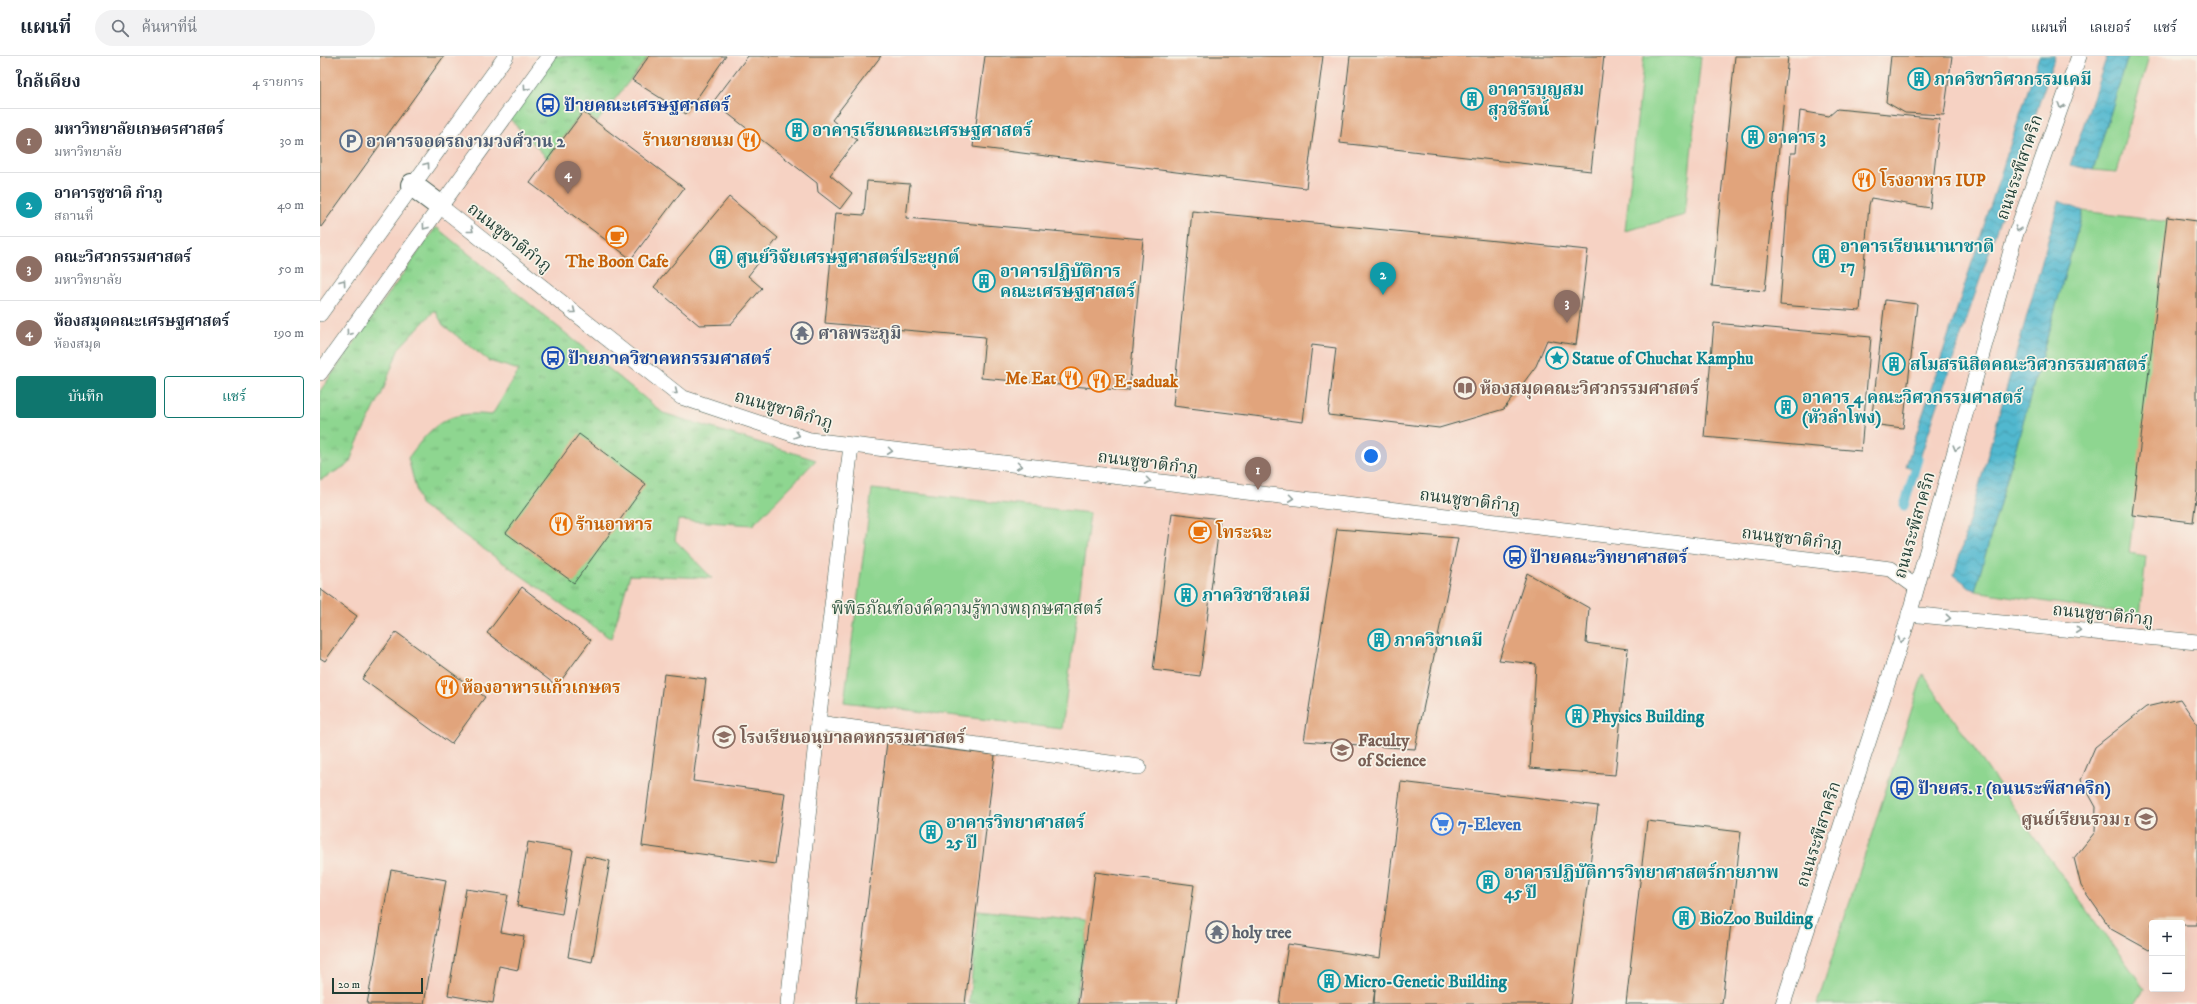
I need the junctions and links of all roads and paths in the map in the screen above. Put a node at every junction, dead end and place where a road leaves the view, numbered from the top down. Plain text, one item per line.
1 (506, 56) edge
2 (549, 56) edge
3 (2079, 56) edge
4 (412, 185) junction
5 (440, 206) junction
6 (320, 314) edge
7 (320, 373) edge
8 (851, 446) junction
9 (1916, 587) junction
10 (1909, 614) junction
11 (2197, 642) edge
12 (818, 723) junction
13 (1139, 767) dead end
14 (788, 1004) edge
15 (1783, 1004) edge

4 -> 1 lane
2 -> 5 lane
3 -> 9 lane, ถนนระพีสาคริก
4 - 5 street
6 -> 4 lane
5 -> 7 lane
5 -> 8 lane, ถนนชูชาติกำภู
8 -> 9 lane, ถนนชูชาติกำภู
8 - 12 lane
9 - 10 lane, ถนนระพีสาคริก
10 -> 11 lane, ถนนชูชาติกำภู
10 -> 15 lane, ถนนระพีสาคริก
12 - 13 lane
12 - 14 lane

